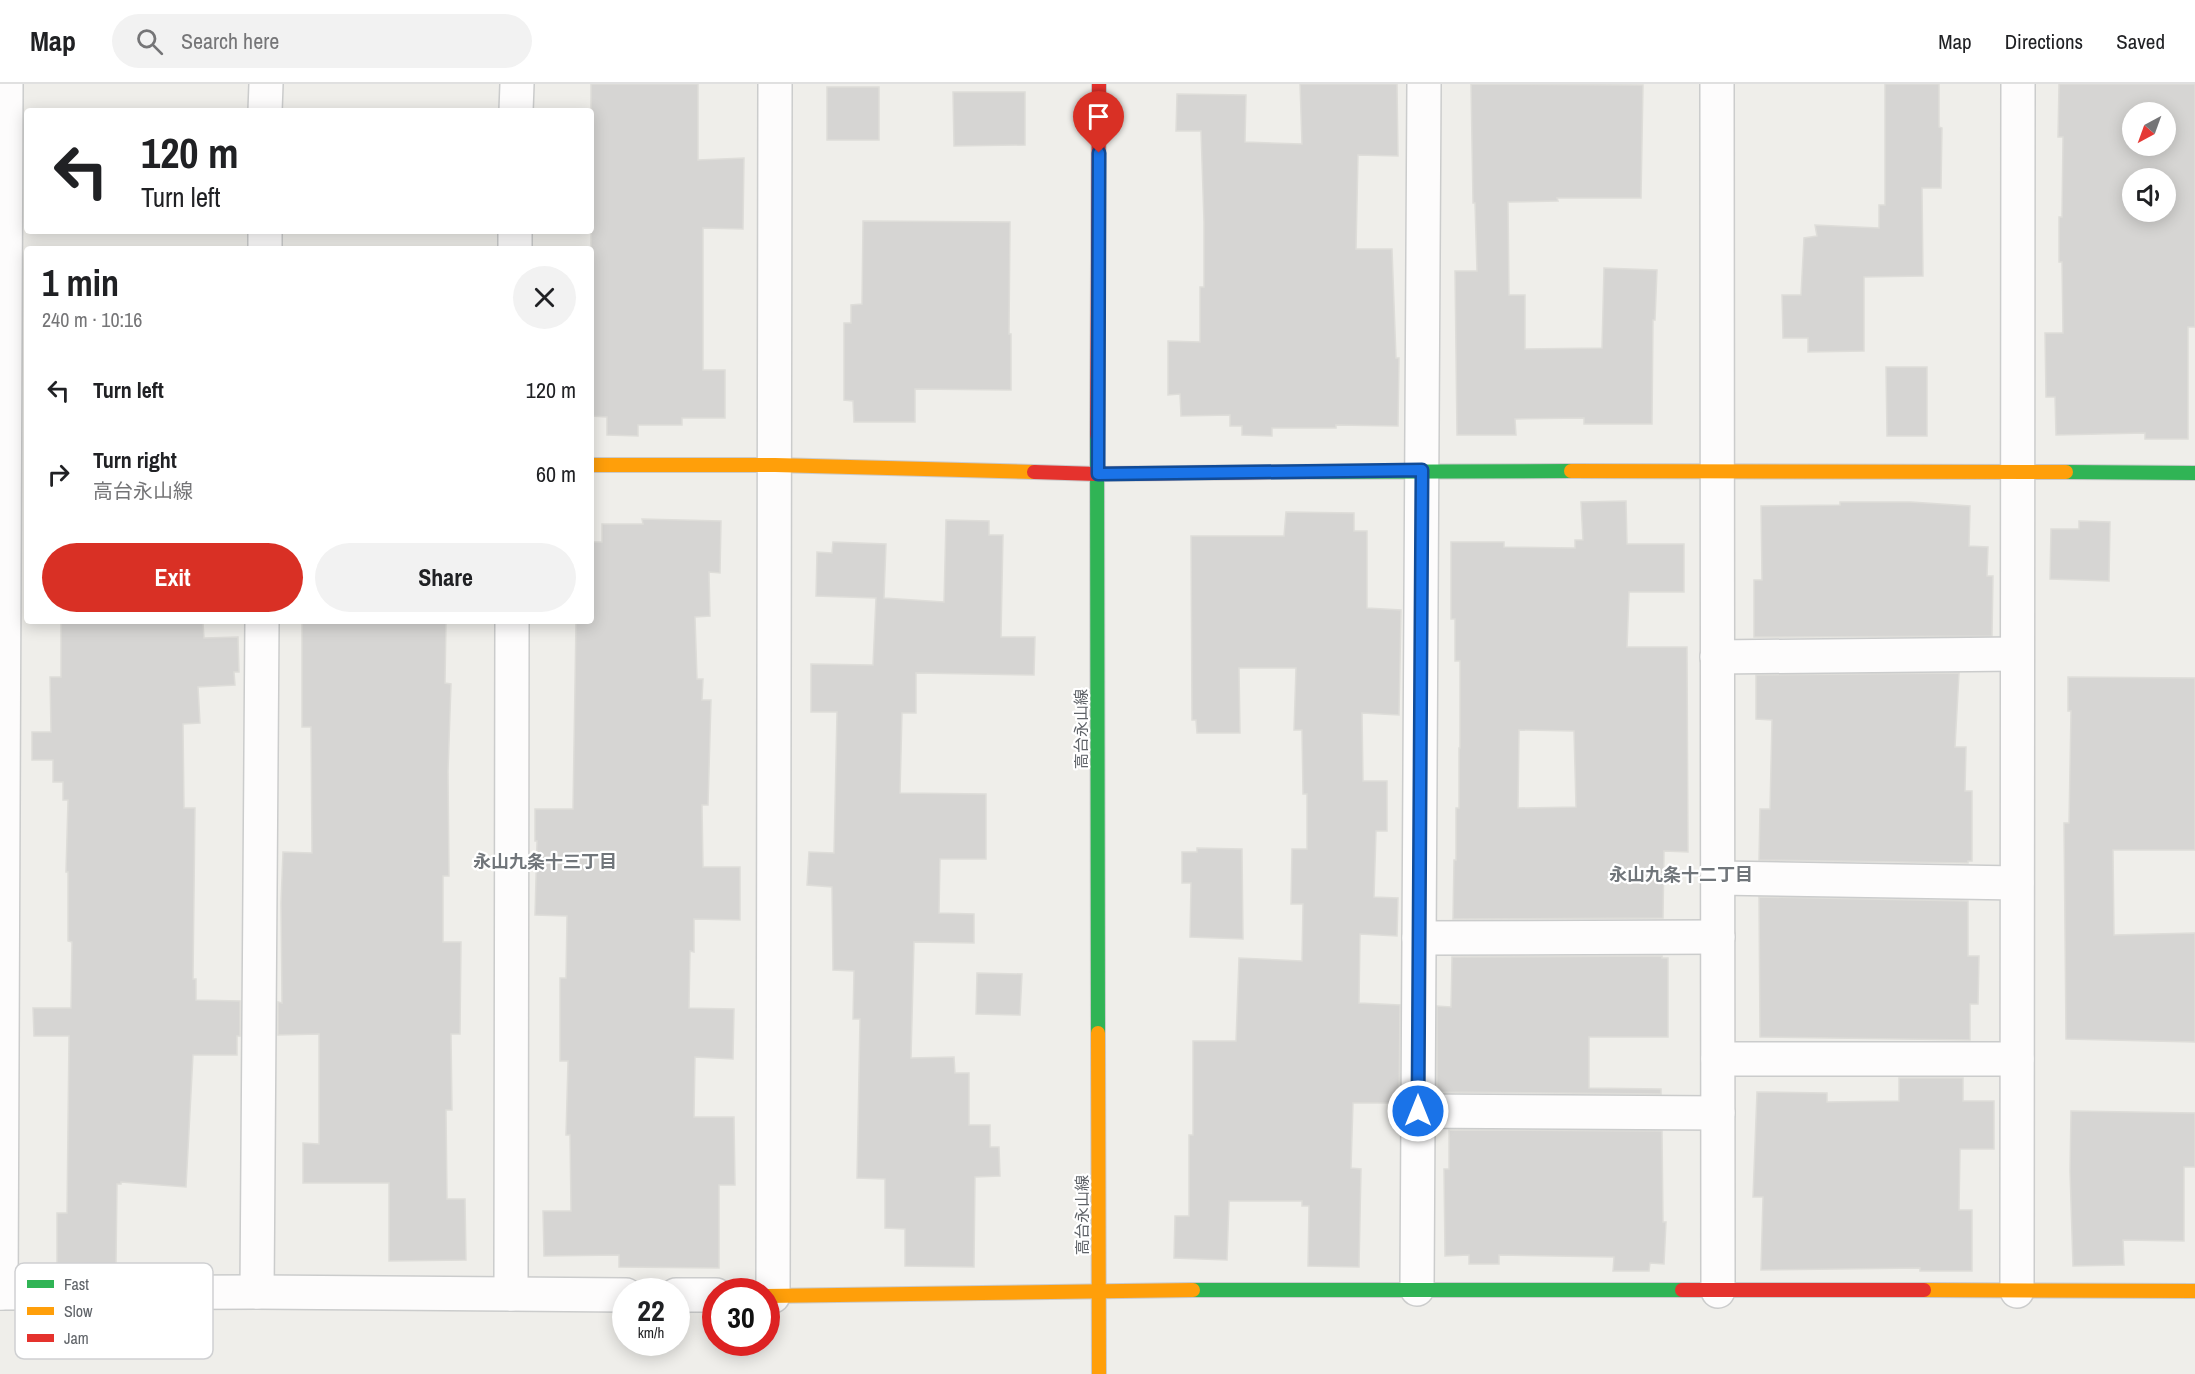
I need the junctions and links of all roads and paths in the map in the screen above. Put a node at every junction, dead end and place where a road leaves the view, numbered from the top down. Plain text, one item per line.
1 (6, 84) edge
2 (266, 84) edge
3 (517, 84) edge
4 (775, 84) edge
5 (1099, 84) edge
6 (1424, 84) edge
7 (1717, 84) edge
8 (2018, 84) edge
9 (266, 108) edge
10 (516, 108) edge
11 (10, 463) edge
12 (594, 465) edge
13 (775, 465) junction
14 (1422, 470) junction
15 (1717, 470) junction
16 (2017, 472) junction
17 (2195, 473) edge
18 (1098, 474) junction
19 (262, 624) edge
20 (512, 624) edge
21 (2017, 654) junction
22 (1717, 657) junction
23 (1718, 878) junction
24 (2017, 883) junction
25 (1718, 937) junction
26 (1419, 938) junction
27 (1718, 1059) junction
28 (2017, 1059) junction
29 (1418, 1111) junction
30 (1718, 1113) junction
31 (770, 1278) edge
32 (1417, 1289) junction
33 (1099, 1290) junction
34 (1718, 1291) junction
35 (2195, 1291) edge
36 (213, 1292) edge
37 (257, 1292) junction
38 (2017, 1292) junction
39 (0, 1293) edge
40 (15, 1293) edge
41 (511, 1294) junction
42 (612, 1294) edge
43 (780, 1296) edge
44 (1099, 1374) edge

1 - 11 street
2 - 9 street
3 - 10 street
4 - 13 street
5 - 18 street, 高台永山線
6 - 14 street
7 - 15 street
8 - 16 street
11 - 39 street
12 - 13 street
13 - 18 street
13 - 31 street
14 - 15 street
14 - 18 street
14 - 26 street
15 - 16 street
15 - 22 street
16 - 17 street
16 - 21 street
18 - 33 street, 高台永山線
19 - 37 street
20 - 41 street
21 - 22 street
21 - 24 street
22 - 23 street
23 - 24 street
23 - 25 street
24 - 28 street
25 - 26 street
25 - 27 street
26 - 29 street
27 - 28 street
27 - 30 street
28 - 38 street
29 - 30 street
29 - 32 street
30 - 34 street
32 - 33 street
32 - 34 street
33 - 43 street
33 - 44 street, 高台永山線
34 - 38 street
35 - 38 street
36 - 37 street
37 - 41 street
39 - 40 street
41 - 42 street

